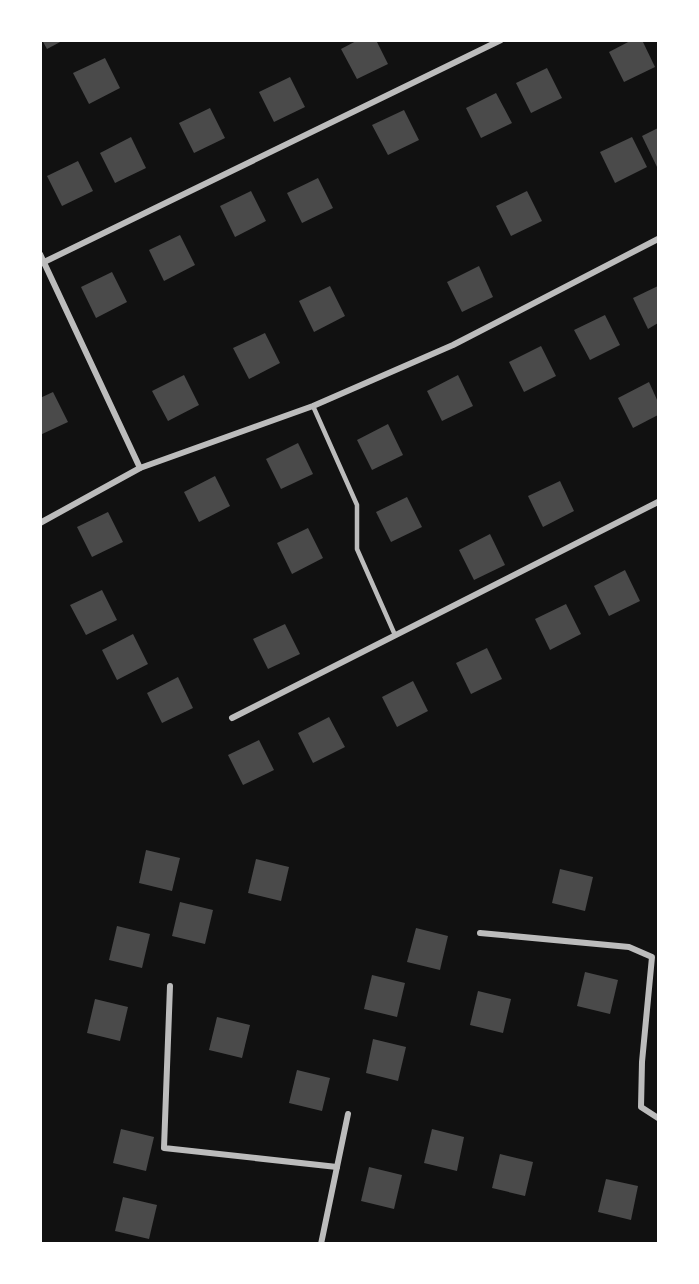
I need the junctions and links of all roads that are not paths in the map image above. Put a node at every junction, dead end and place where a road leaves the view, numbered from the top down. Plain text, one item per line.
1 (501, 40) edge
2 (658, 239) edge
3 (40, 254) edge
4 (43, 263) edge
5 (313, 406) junction
6 (140, 468) junction
7 (658, 502) edge
8 (40, 522) edge
9 (395, 635) junction
10 (232, 718) dead end
11 (480, 933) dead end
12 (170, 987) dead end
13 (348, 1114) dead end
14 (658, 1118) edge
15 (337, 1167) junction
16 (321, 1244) edge

1 - 4 street
2 - 5 street
3 - 4 street
4 - 6 street
5 - 6 street
5 - 9 lane
6 - 8 street
7 - 9 street
9 - 10 street
11 - 14 street
12 - 15 street
13 - 15 street
15 - 16 street

